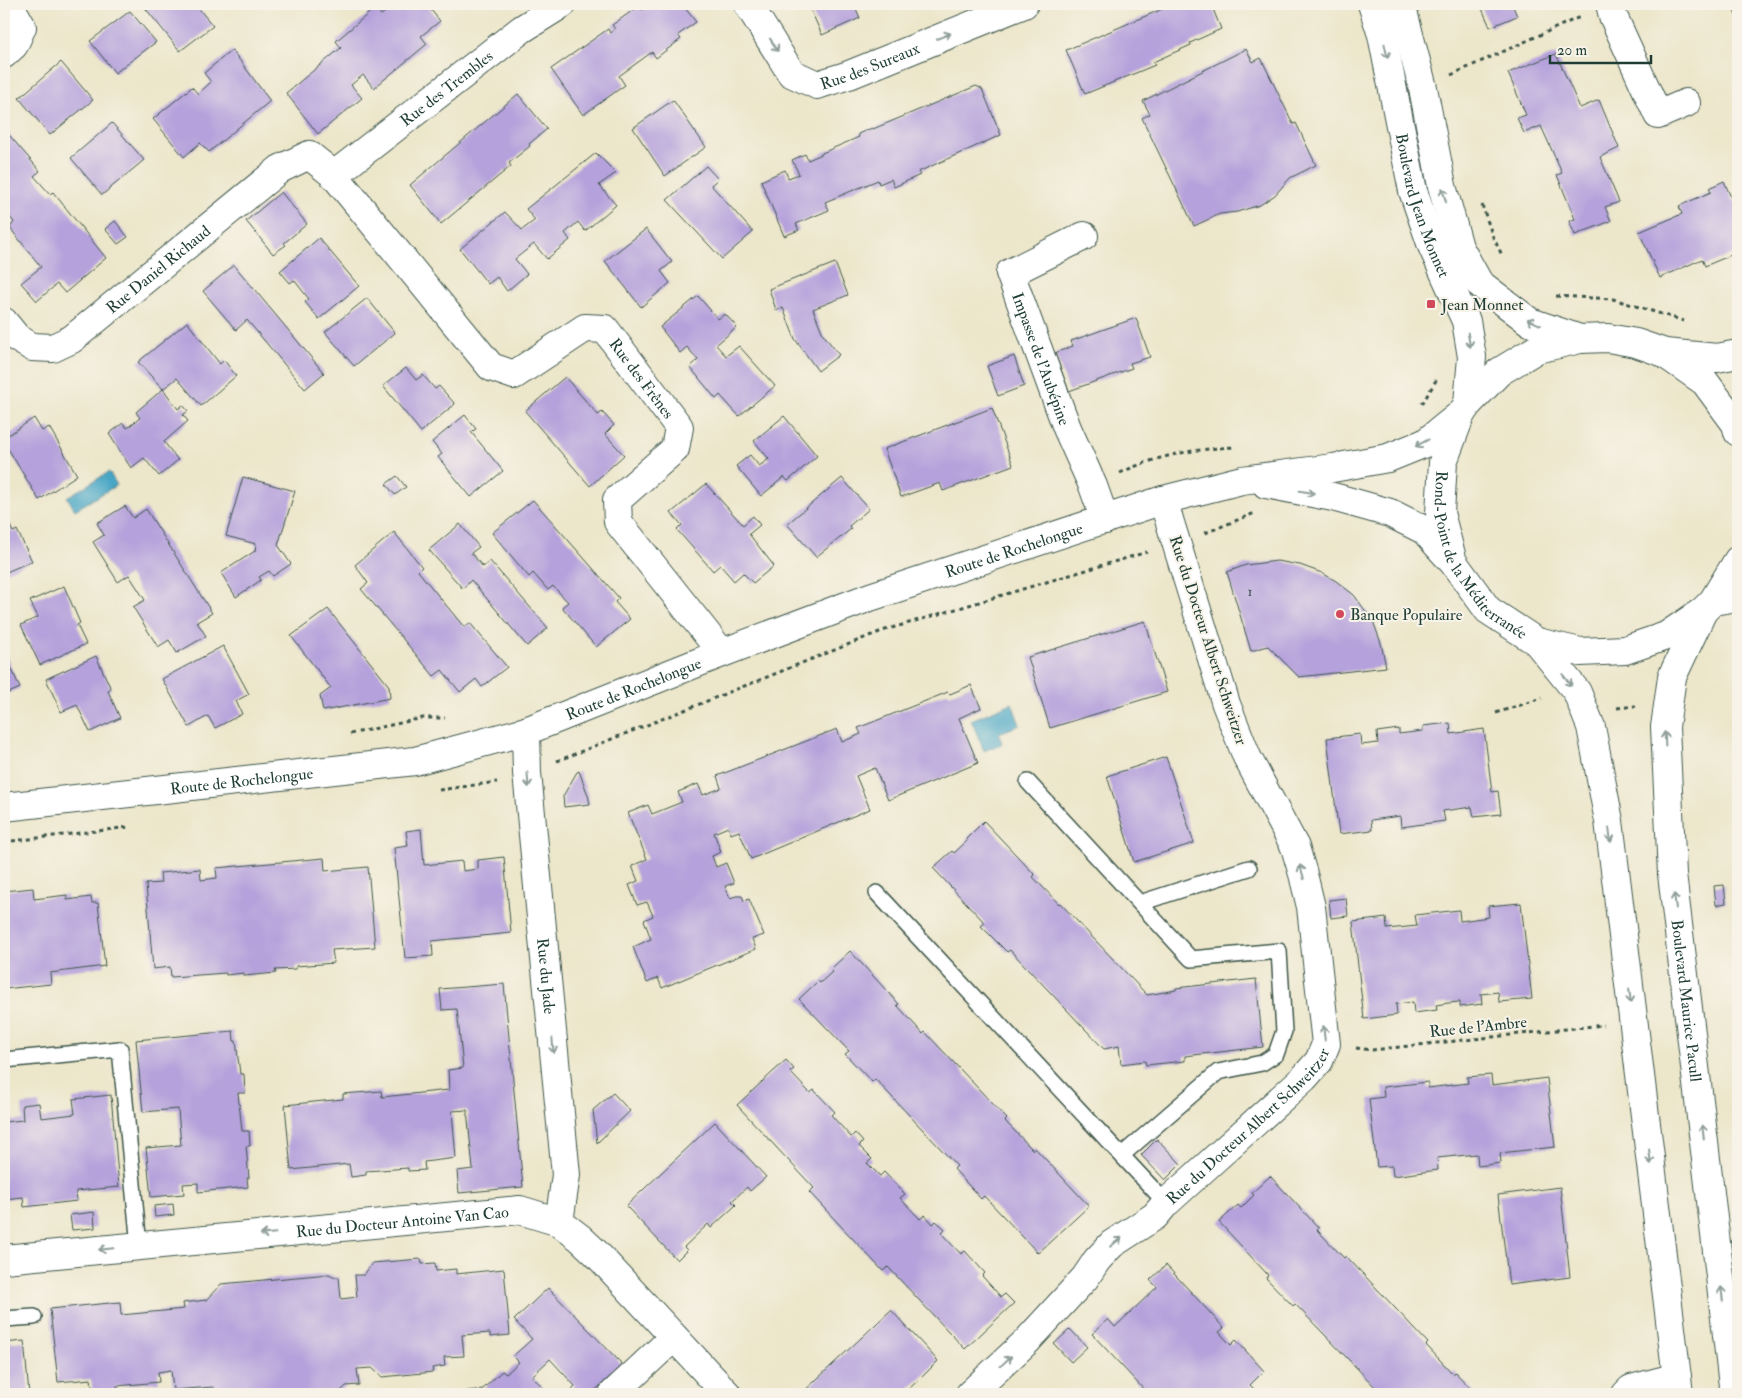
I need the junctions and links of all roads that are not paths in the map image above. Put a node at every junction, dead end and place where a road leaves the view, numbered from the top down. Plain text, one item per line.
1 (9, 4) edge
2 (562, 4) edge
3 (748, 4) edge
4 (1024, 4) edge
5 (1372, 4) edge
6 (1401, 4) edge
7 (1610, 4) edge
8 (4, 54) edge
9 (1686, 103) dead end
10 (309, 155) joint
11 (334, 175) junction
12 (1084, 236) dead end
13 (4, 322) edge
14 (1580, 338) junction
15 (1662, 352) junction
16 (1738, 354) edge
17 (1465, 409) junction
18 (1738, 432) edge
19 (1242, 480) junction
20 (1163, 500) junction
21 (1105, 520) junction
22 (1738, 560) edge
23 (1454, 562) junction
24 (1718, 603) edge
25 (1537, 642) junction
26 (722, 653) junction
27 (526, 731) junction
28 (1028, 782) dead end
29 (4, 807) edge
30 (1249, 868) dead end
31 (877, 893) dead end
32 (1140, 903) junction
33 (4, 1060) edge
34 (1122, 1155) junction
35 (1166, 1203) junction
36 (559, 1222) junction
37 (139, 1246) junction
38 (4, 1259) edge
39 (34, 1317) dead end
40 (4, 1319) edge
41 (674, 1337) junction
42 (1678, 1386) edge
43 (613, 1394) edge
44 (727, 1394) edge
45 (970, 1394) edge
46 (1626, 1394) edge
47 (1734, 1394) edge

1 - 8 street
2 - 11 street, Rue des Trembles
3 -> 4 street, Rue des Sureaux
5 -> 17 street, Boulevard Jean Monnet
14 -> 6 street, Boulevard Jean Monnet
7 - 9 street
10 - 11 street, Rue des Frênes
10 - 13 street, Rue Daniel Richaud
11 - 26 street, Rue des Frênes
12 - 21 street, Impasse de l'Aubépine
14 - 15 street, Rond-Point de la Méditerranée
14 - 17 street, Rond-Point de la Méditerranée
15 - 16 street
15 - 18 street, Rond-Point de la Méditerranée
17 -> 19 street, Route de Rochelongue
17 - 23 street, Rond-Point de la Méditerranée
19 - 20 street, Route de Rochelongue
19 -> 23 street, Route de Rochelongue
20 - 21 street, Route de Rochelongue
35 -> 20 street, Rue du Docteur Albert Schweitzer
21 - 26 street, Route de Rochelongue
22 - 24 street, Rond-Point de la Méditerranée
23 - 25 street, Rond-Point de la Méditerranée
24 - 25 street, Rond-Point de la Méditerranée
47 -> 24 street, Boulevard Maurice Pacull
25 -> 42 street
26 - 27 street, Route de Rochelongue
27 - 29 street, Route de Rochelongue
27 -> 36 street, Rue du Jade
28 - 32 lane
30 - 32 lane
31 - 34 lane
32 - 34 lane
33 - 37 lane
34 - 35 lane
45 -> 35 street, Rue du Docteur Albert Schweitzer
36 -> 37 street, Rue du Docteur Antoine Van Cao
36 - 41 street, Rue du Docteur Antoine Van Cao
37 -> 38 street, Rue du Docteur Antoine Van Cao
39 - 40 lane
41 - 43 street
41 - 44 street, Rue du Docteur Antoine Van Cao
42 - 46 street

